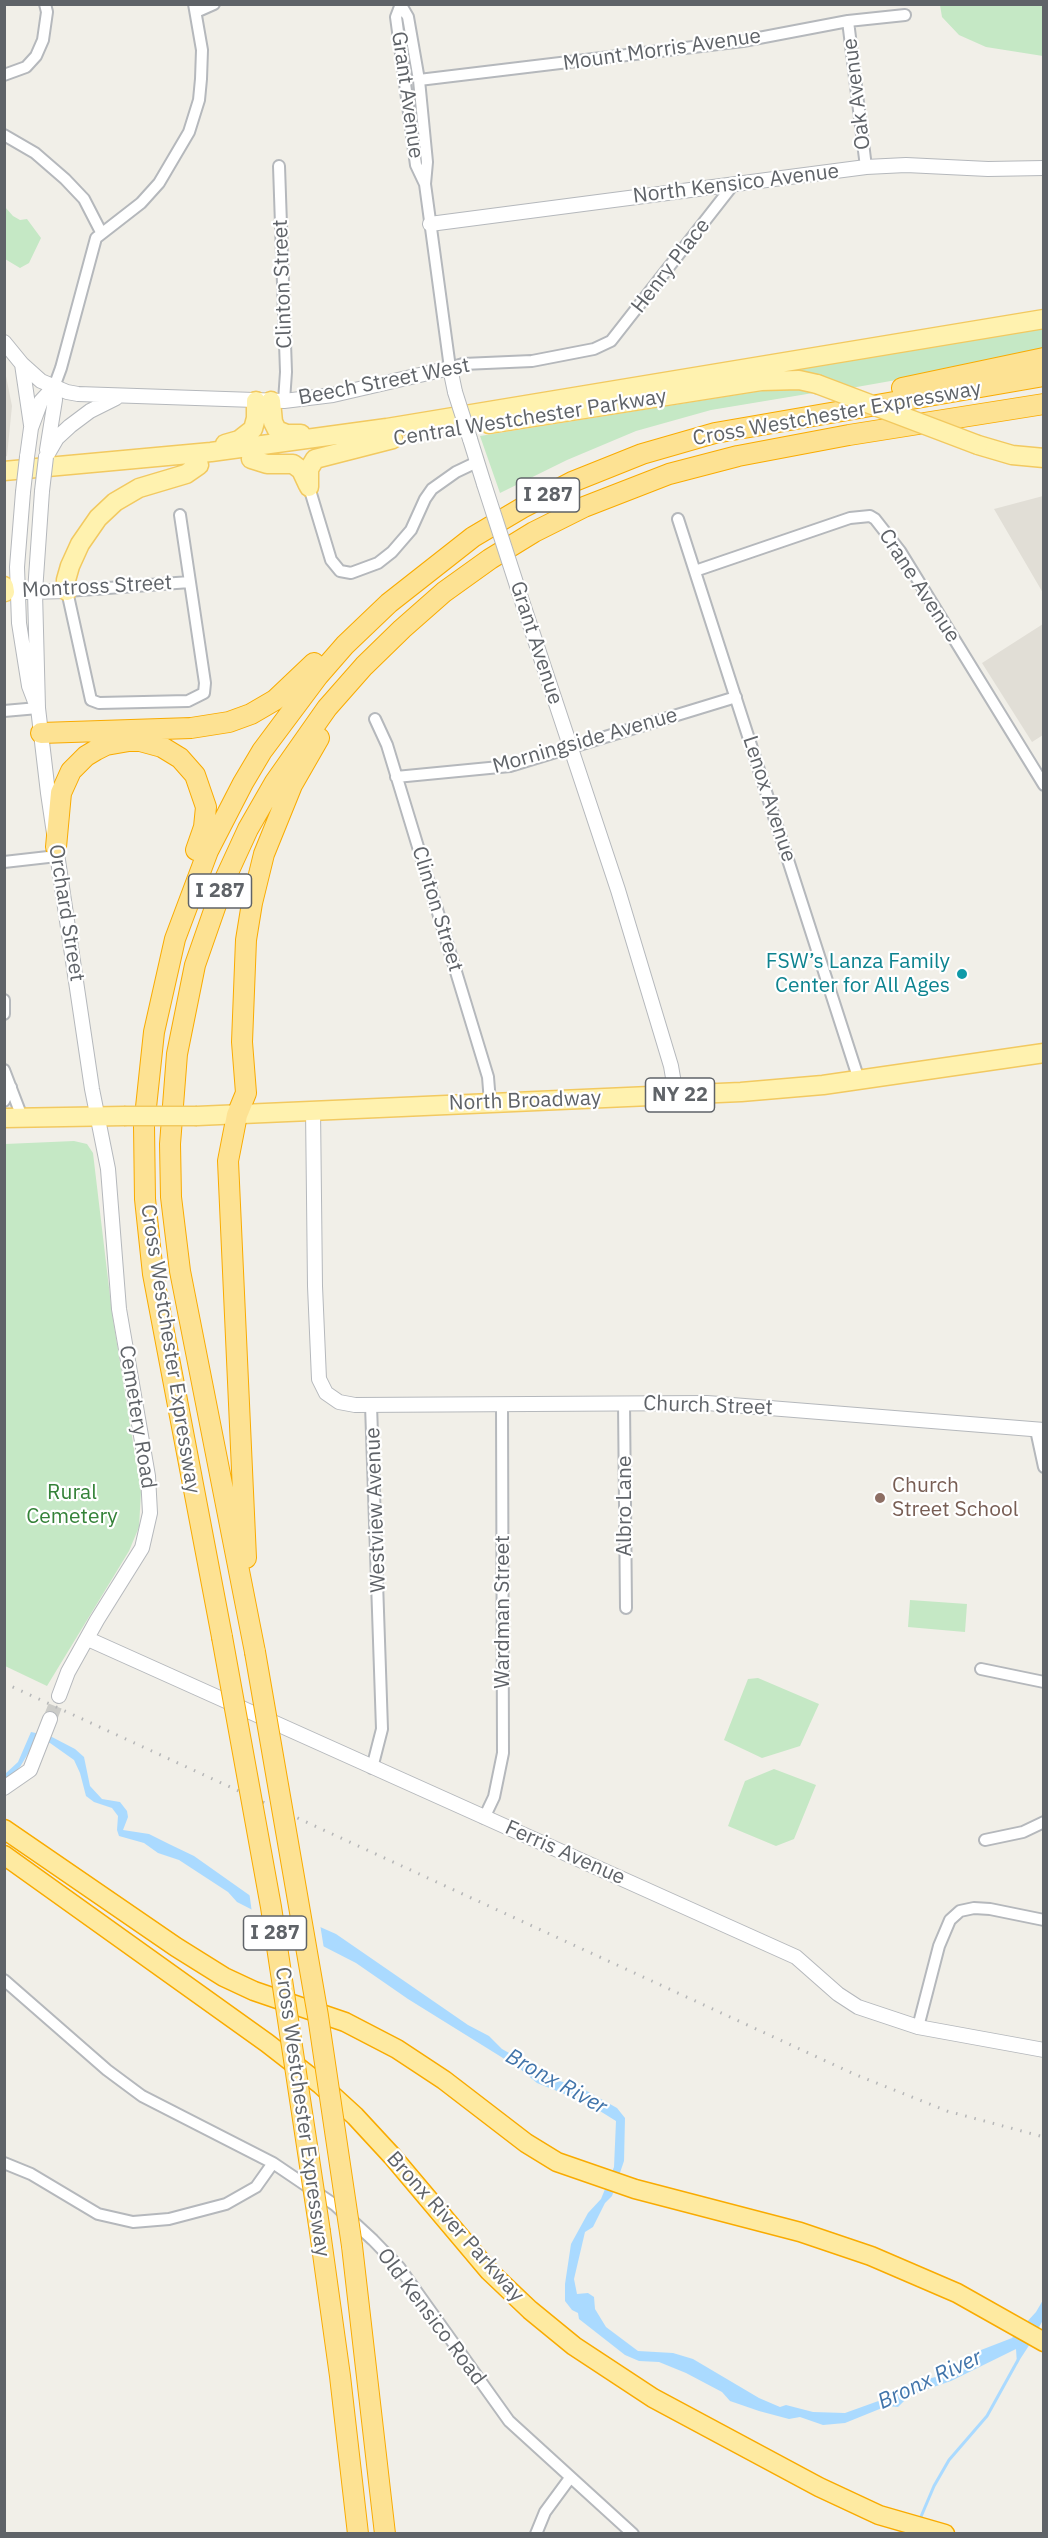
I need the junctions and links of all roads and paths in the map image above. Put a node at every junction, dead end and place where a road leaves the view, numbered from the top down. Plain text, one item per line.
1 (45, 4) edge
2 (214, 4) edge
3 (195, 8) edge
4 (905, 15) dead end
5 (848, 21) junction
6 (4, 75) edge
7 (419, 80) junction
8 (4, 135) edge
9 (279, 166) dead end
10 (866, 167) junction
11 (1044, 168) edge
12 (425, 184) junction
13 (733, 185) junction
14 (430, 224) junction
15 (101, 231) junction
16 (1044, 319) edge
17 (4, 342) edge
18 (605, 345) joint
19 (1044, 357) edge
20 (22, 364) junction
21 (450, 368) junction
22 (1044, 376) edge
23 (54, 387) junction
24 (119, 396) junction
25 (270, 401) junction
26 (1044, 404) edge
27 (789, 419) junction
28 (31, 429) junction
29 (390, 434) junction
30 (46, 457) junction
31 (1044, 458) edge
32 (205, 459) junction
33 (251, 459) junction
34 (477, 462) junction
35 (4, 471) edge
36 (4, 483) edge
37 (309, 487) junction
38 (180, 515) dead end
39 (678, 519) dead end
40 (695, 571) junction
41 (190, 582) junction
42 (8, 590) edge
43 (67, 591) junction
44 (34, 592) junction
45 (402, 629) junction
46 (345, 645) junction
47 (736, 697) junction
48 (38, 708) junction
49 (4, 711) edge
50 (375, 719) dead end
51 (42, 738) junction
52 (129, 741) junction
53 (571, 748) junction
54 (396, 777) junction
55 (1044, 785) edge
56 (57, 851) junction
57 (4, 862) edge
58 (200, 870) junction
59 (4, 1000) edge
60 (4, 1014) edge
61 (1044, 1053) edge
62 (4, 1070) edge
63 (859, 1080) junction
64 (11, 1087) junction
65 (676, 1095) junction
66 (4, 1101) edge
67 (490, 1102) junction
68 (313, 1109) junction
69 (237, 1115) junction
70 (97, 1117) junction
71 (13, 1118) edge
72 (624, 1403) junction
73 (502, 1404) junction
74 (371, 1405) junction
75 (1040, 1430) edge
76 (1044, 1467) edge
77 (626, 1608) dead end
78 (88, 1639) junction
79 (253, 1645) junction
80 (981, 1669) dead end
81 (1044, 1682) edge
82 (58, 1696) tunnel mouth
83 (48, 1724) tunnel mouth
84 (372, 1768) junction
85 (4, 1788) edge
86 (484, 1818) junction
87 (1044, 1822) edge
88 (4, 1829) edge
89 (985, 1840) dead end
90 (4, 1855) edge
91 (1044, 1920) edge
92 (4, 1980) edge
93 (918, 2027) junction
94 (1044, 2050) edge
95 (4, 2163) edge
96 (273, 2163) junction
97 (1043, 2341) edge
98 (570, 2478) junction
99 (937, 2532) edge
100 (358, 2534) edge
101 (385, 2534) edge
102 (537, 2534) edge
103 (633, 2534) edge

1 - 6 street
2 - 3 street
3 - 15 street
4 - 5 street, Mount Morris Avenue
5 - 7 street, Mount Morris Avenue
5 - 10 street, Oak Avenue
7 - 12 street, Grant Avenue
7 - 12 street, Grant Avenue
8 - 15 street
9 - 25 street, Clinton Street
10 - 11 street, North Kensico Avenue
10 - 13 street, North Kensico Avenue
12 - 14 street, Grant Avenue
13 - 14 street, North Kensico Avenue
13 - 18 street, Henry Place
14 - 21 street, Grant Avenue
15 - 23 street
16 - 29 main road, Central Westchester Parkway
17 - 20 street
18 - 21 street, Beech Street West
19 - 27 highway
20 - 23 street
20 - 28 street
21 - 25 street, Beech Street West
21 - 34 street, Grant Avenue, bridge
22 - 27 highway, Cross Westchester Expressway / I 287
23 - 24 street, Beech Street West
23 - 28 street
23 - 30 street, Orchard Street
24 - 25 street, Beech Street West
24 - 30 street
25 - 29 main road
25 - 32 main road
26 - 45 highway, Cross Westchester Expressway / I 287
27 - 46 highway, Cross Westchester Expressway / I 287
28 - 42 street, bridge
29 - 31 main road, Central Westchester Parkway, bridge
29 - 32 main road, Central Westchester Parkway
29 - 33 main road, Central Westchester Parkway
29 - 37 main road
30 - 44 street, Orchard Street, bridge
32 - 33 main road, Central Westchester Parkway
32 - 35 main road, Central Westchester Parkway
32 - 36 main road, Central Westchester Parkway
32 - 43 main road
33 - 37 main road
34 - 37 street
34 - 53 street, Grant Avenue, bridge
38 - 41 street
39 - 40 street, Lenox Avenue
40 - 47 street, Lenox Avenue
40 - 55 street, Crane Avenue
41 - 43 street, Montross Street
41 - 43 street
42 - 44 street, Montross Street
42 - 48 street, Orchard Street
43 - 44 street, Montross Street
44 - 48 street, Orchard Street
45 - 69 highway
45 - 79 highway, Cross Westchester Expressway / I 287
46 - 51 highway
46 - 58 highway, Cross Westchester Expressway / I 287
47 - 53 street, Morningside Avenue
47 - 63 street, Lenox Avenue
48 - 49 street
48 - 51 street, Orchard Street
50 - 54 street, Clinton Street
51 - 52 highway
51 - 56 street, Orchard Street
52 - 56 highway
52 - 58 highway
53 - 54 street, Morningside Avenue
53 - 65 street, Grant Avenue
54 - 67 street, Clinton Street
56 - 57 street
56 - 70 street, Orchard Street
58 - 100 highway, Cross Westchester Expressway / I 287, bridge
59 - 60 street
61 - 63 main road, North Broadway / NY 22
62 - 64 street
63 - 65 main road, North Broadway / NY 22
64 - 66 street
64 - 71 street
65 - 67 main road, North Broadway / NY 22
67 - 68 main road, North Broadway / NY 22
68 - 69 main road, North Broadway / NY 22
68 - 74 street, Westview Avenue
69 - 70 main road, North Broadway / NY 22, bridge
69 - 79 highway
70 - 71 main road, North Broadway / NY 22
70 - 78 street, Cemetery Road
72 - 73 street, Church Street
72 - 75 street, Church Street
72 - 77 street, Albro Lane
73 - 74 street, Church Street
73 - 86 street, Wardman Street
74 - 84 street, Westview Avenue
75 - 76 street
78 - 82 street, Cemetery Road
78 - 84 street, Ferris Avenue
79 - 101 highway, Cross Westchester Expressway / I 287, bridge
80 - 81 street
83 - 85 street
84 - 86 street, Ferris Avenue
86 - 93 street, Ferris Avenue
87 - 89 street
88 - 97 highway
90 - 99 highway, Bronx River Parkway
91 - 93 street
92 - 96 street, Old Kensico Road
93 - 94 street, Ferris Avenue
95 - 96 street
96 - 98 street, Old Kensico Road
98 - 102 street
98 - 103 street, Old Kensico Road

